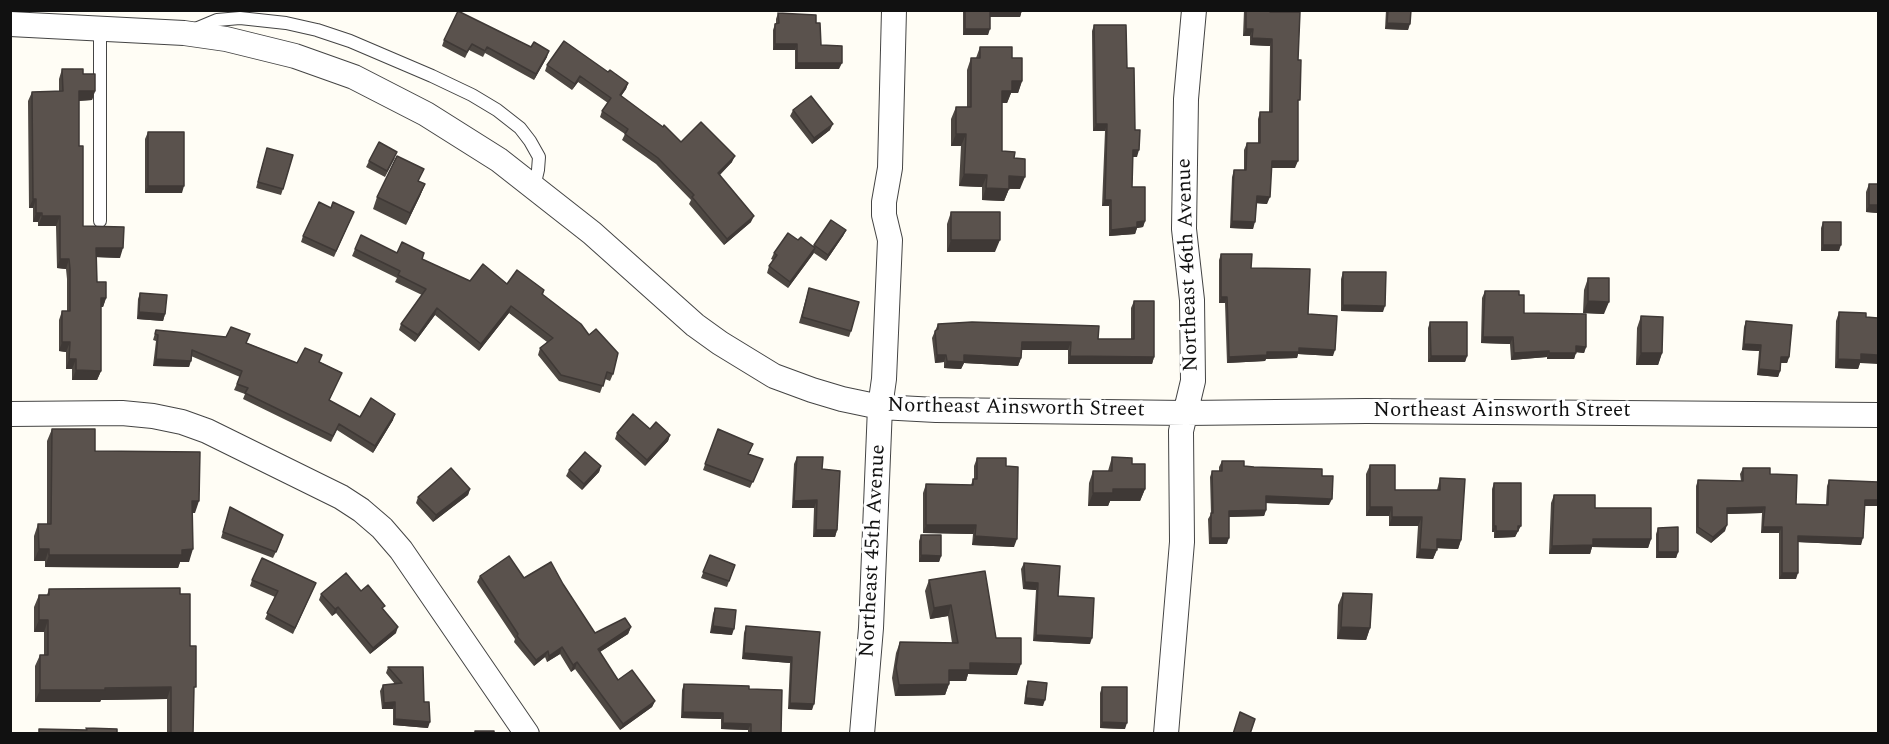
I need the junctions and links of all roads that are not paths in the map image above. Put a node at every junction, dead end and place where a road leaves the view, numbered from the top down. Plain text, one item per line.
1 (894, 10) edge
2 (1194, 10) edge
3 (10, 24) edge
4 (100, 28) junction
5 (184, 33) junction
6 (534, 187) junction
7 (100, 221) dead end
8 (880, 407) junction
9 (1186, 413) junction
10 (10, 414) edge
11 (1878, 415) edge
12 (527, 734) edge
13 (862, 734) edge
14 (1167, 734) edge

1 - 8 street, Northeast 45th Avenue
2 - 9 street, Northeast 46th Avenue
3 - 4 street, Northeast Ainsworth Street
4 - 5 street, Northeast Ainsworth Street
4 - 7 lane
5 - 6 street, Northeast Ainsworth Street
5 - 6 lane
6 - 8 street, Northeast Ainsworth Street
8 - 9 street, Northeast Ainsworth Street
8 - 13 street, Northeast 45th Avenue
9 - 11 street, Northeast Ainsworth Street
9 - 14 street, Northeast 46th Avenue
10 - 12 street

